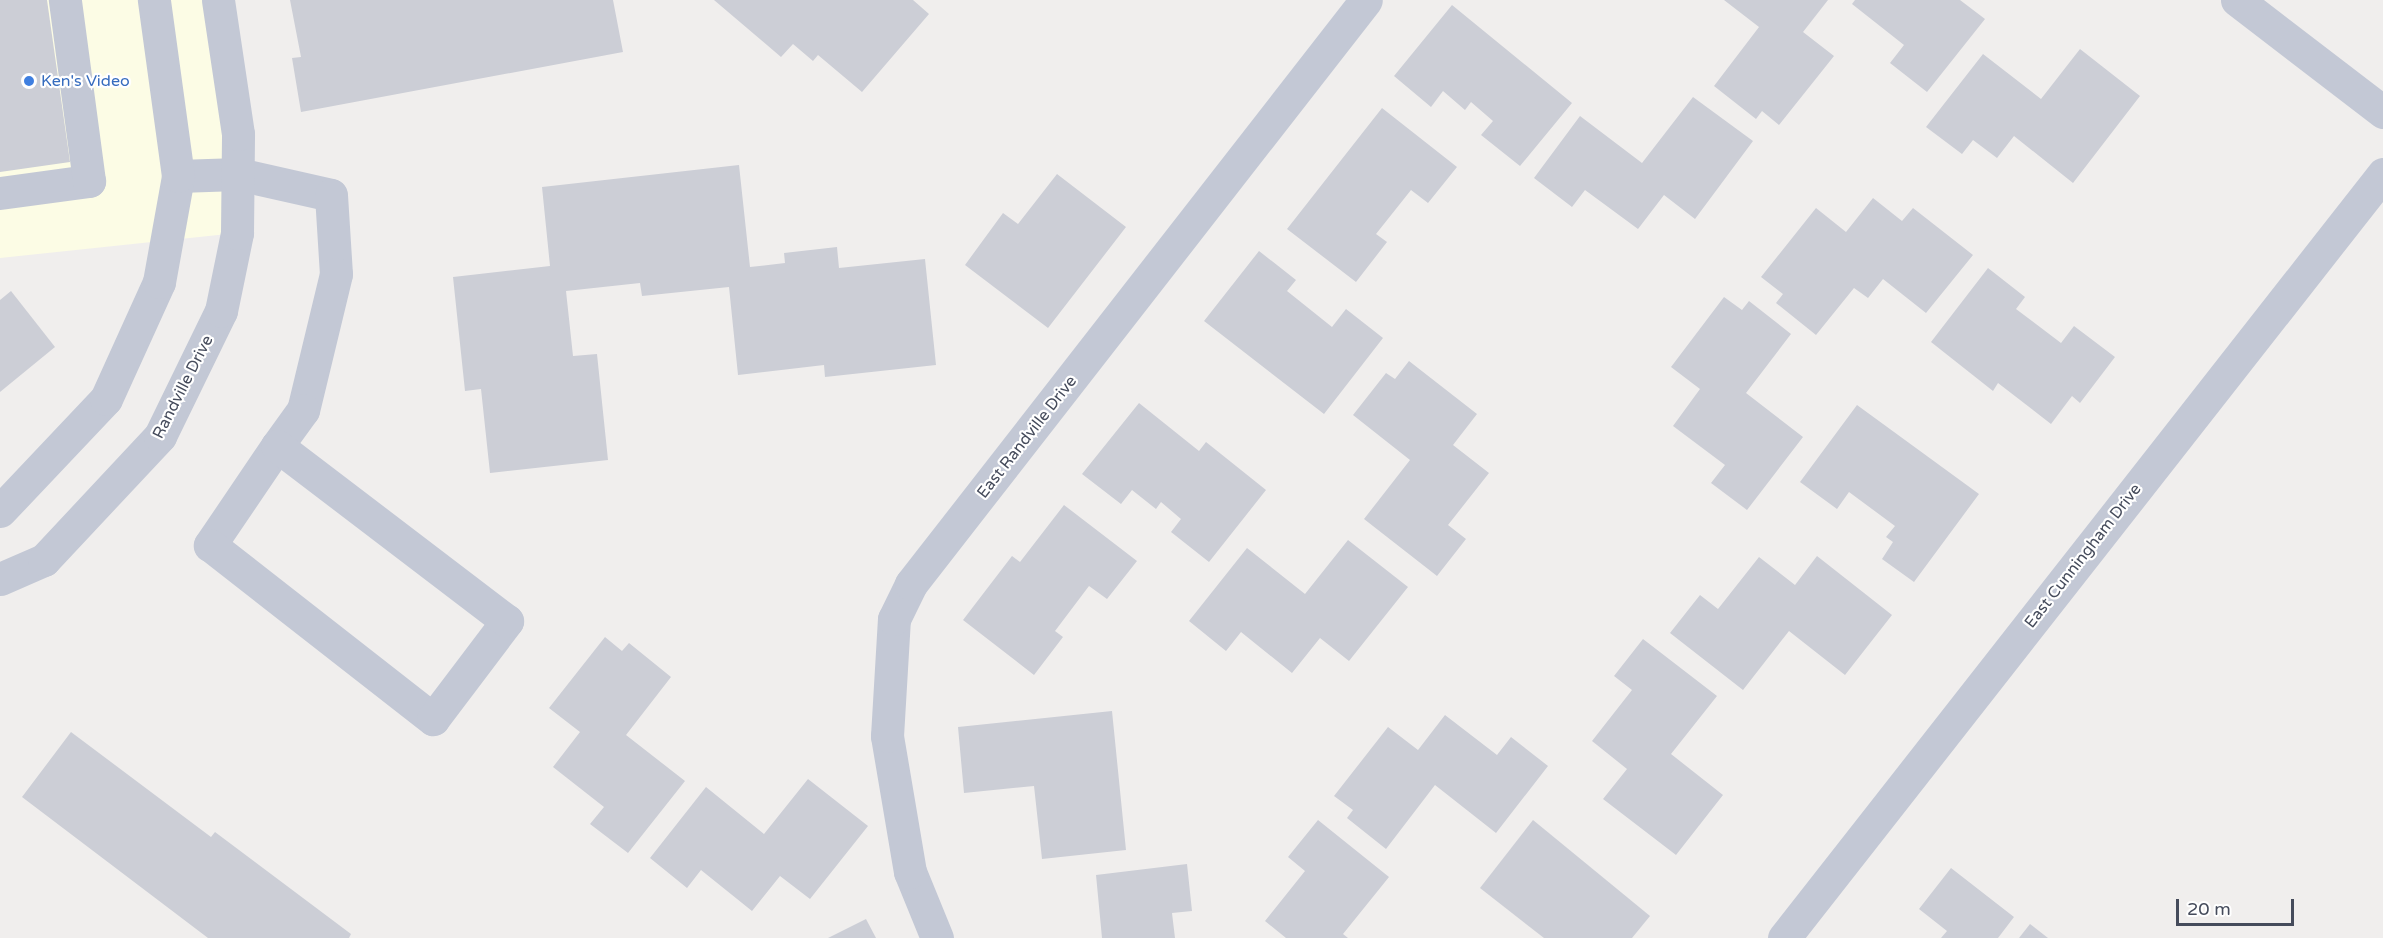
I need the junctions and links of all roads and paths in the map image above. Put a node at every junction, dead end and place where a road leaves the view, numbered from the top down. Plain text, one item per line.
1 (65, 0) edge
2 (154, 0) edge
3 (218, 0) edge
4 (1366, 0) edge
5 (2237, 0) edge
6 (2383, 112) edge
7 (238, 174) junction
8 (2383, 174) edge
9 (178, 176) junction
10 (0, 193) edge
11 (277, 446) junction
12 (0, 511) edge
13 (0, 579) edge
14 (1792, 935) edge
15 (937, 938) edge

1 - 10 street
2 - 9 street
3 - 7 street, Randville Drive
4 - 15 street, East Randville Drive
5 - 6 street
7 - 9 street
7 - 11 street
7 - 13 street, Randville Drive
8 - 14 street, East Cunningham Drive
9 - 12 street
11 - 11 street

